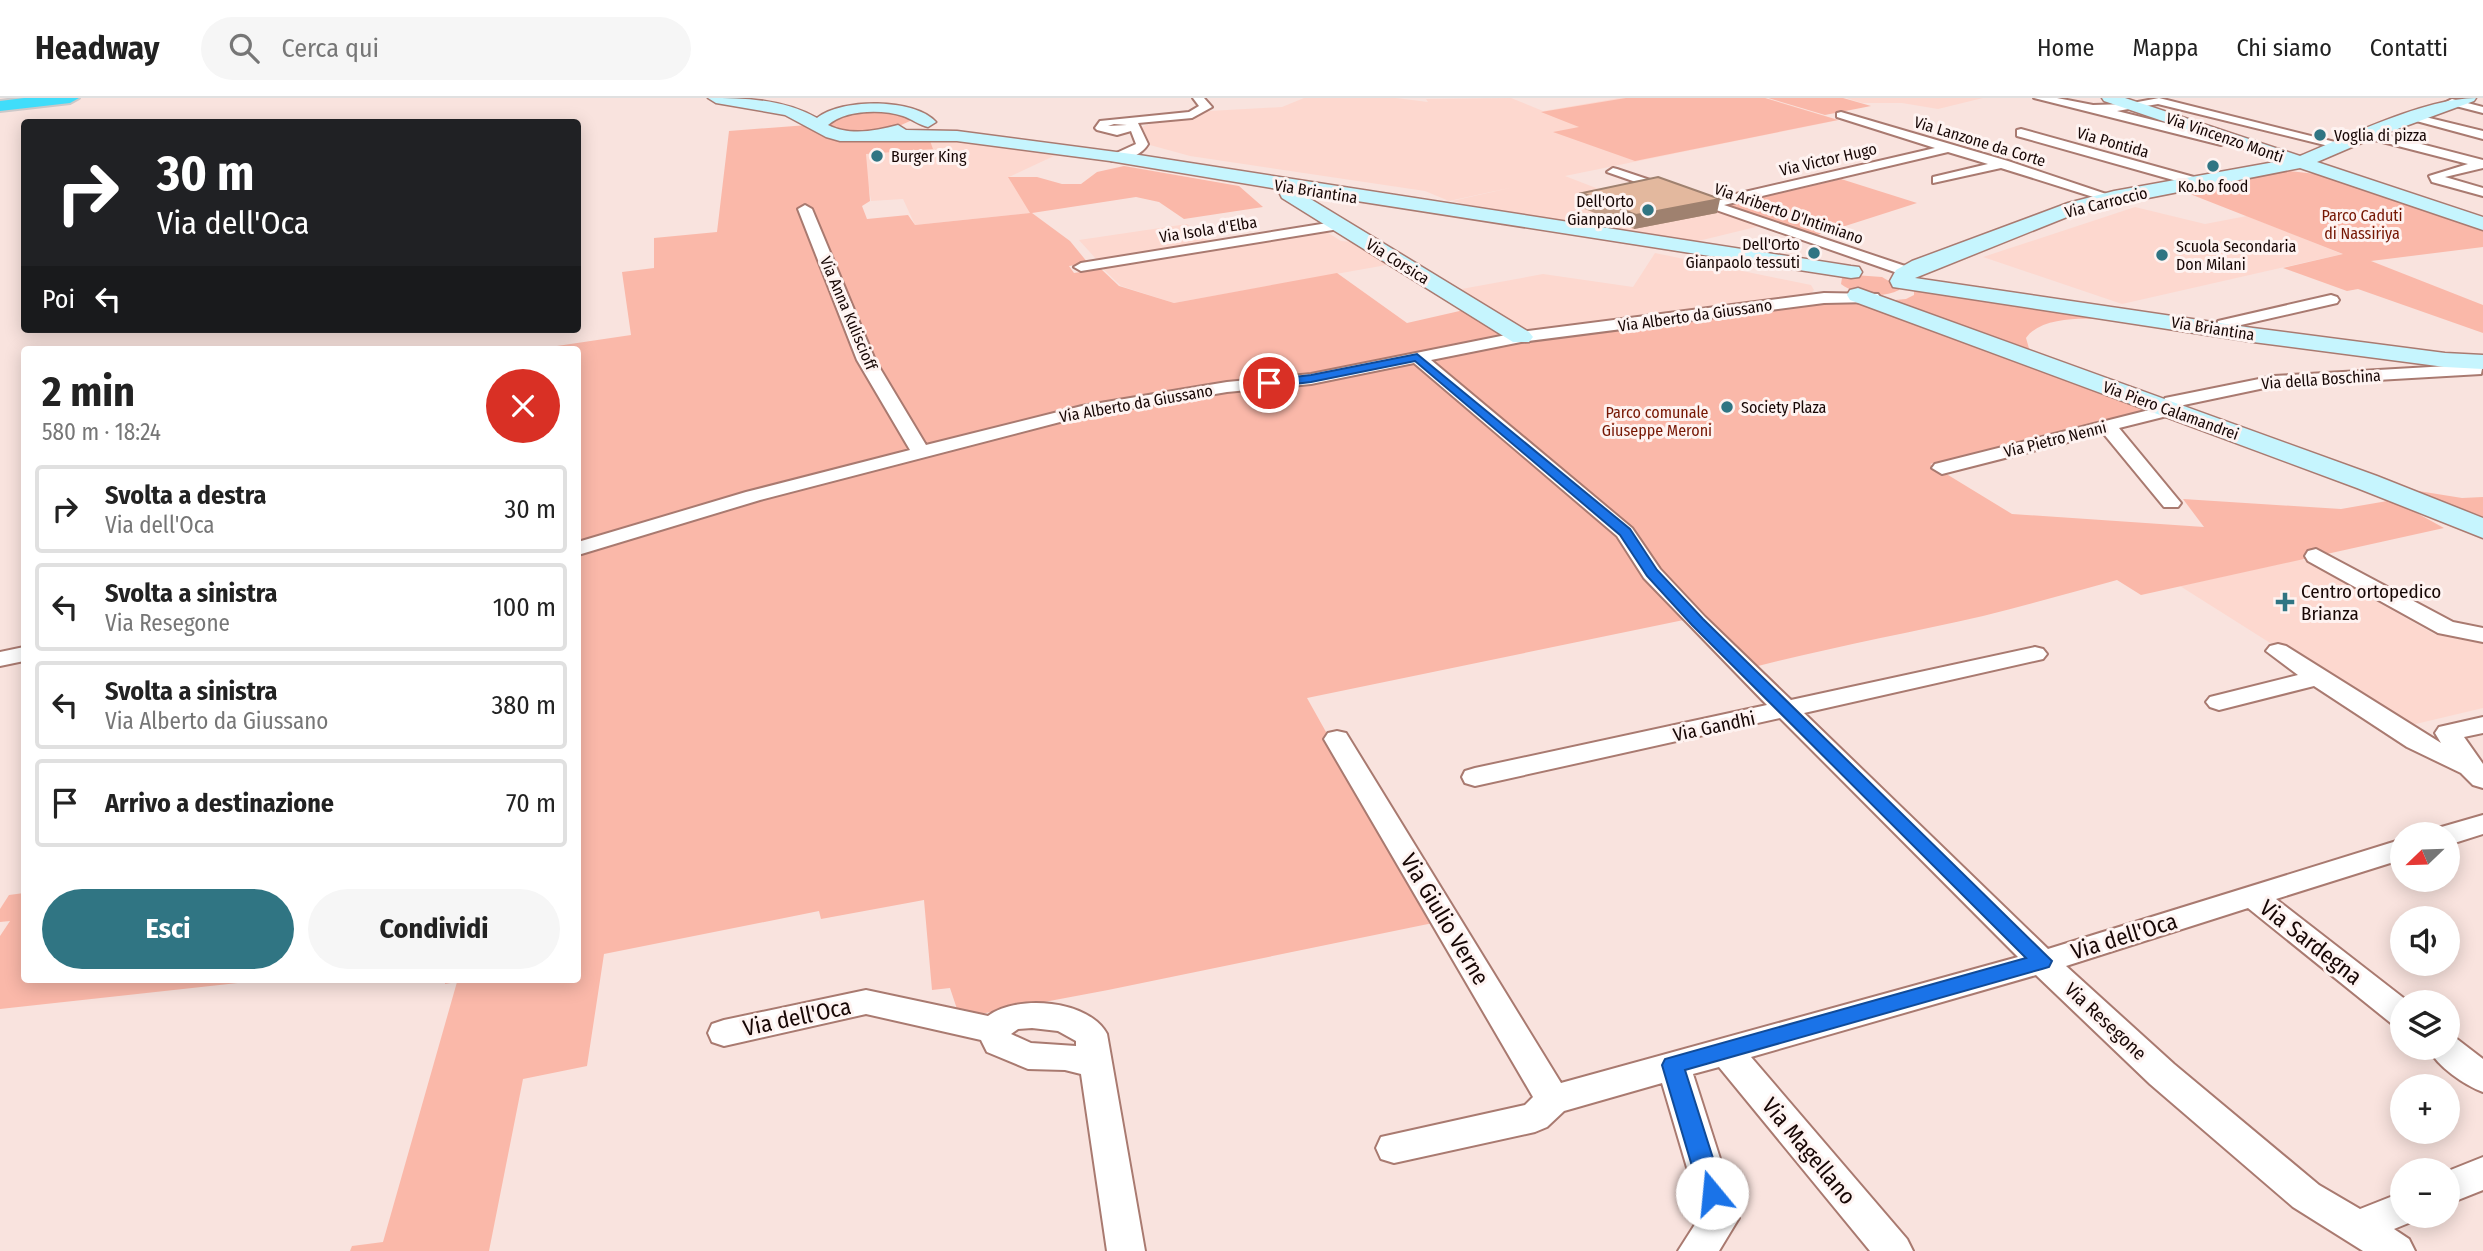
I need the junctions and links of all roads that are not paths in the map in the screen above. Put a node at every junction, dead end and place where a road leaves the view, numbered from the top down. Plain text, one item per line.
1 (18, 98) edge
2 (70, 98) edge
3 (716, 98) edge
4 (896, 98) edge
5 (1198, 98) edge
6 (2039, 98) edge
7 (2110, 98) edge
8 (0, 100) edge
9 (2460, 100) edge
10 (867, 102) edge
11 (759, 104) junction
12 (0, 106) edge
13 (2133, 106) junction
14 (804, 107) junction
15 (2093, 108) junction
16 (2483, 110) edge
17 (842, 111) junction
18 (914, 115) junction
19 (1840, 115) dead end
20 (2413, 117) junction
21 (1164, 118) junction
22 (818, 125) junction
23 (1136, 130) junction
24 (2021, 133) dead end
25 (2367, 134) junction
26 (874, 135) junction
27 (2483, 135) edge
28 (999, 141) junction
29 (2221, 141) dead end
30 (2341, 145) junction
31 (1952, 147) junction
32 (1116, 158) junction
33 (2300, 163) junction
34 (2005, 164) junction
35 (2483, 164) edge
36 (1613, 172) dead end
37 (1938, 180) dead end
38 (2196, 182) junction
39 (1274, 185) junction
40 (2483, 191) edge
41 (2111, 198) junction
42 (1711, 204) junction
43 (805, 209) dead end
44 (1516, 220) junction
45 (2483, 224) edge
46 (1340, 225) junction
47 (1081, 267) dead end
48 (1896, 272) junction
49 (1857, 290) junction
50 (2331, 300) dead end
51 (2224, 327) junction
52 (1521, 337) junction
53 (1417, 357) junction
54 (2481, 364) edge
55 (2169, 410) junction
56 (2107, 426) junction
57 (920, 451) junction
58 (1942, 468) dead end
59 (2171, 503) dead end
60 (2453, 519) junction
61 (2483, 530) edge
62 (2483, 537) edge
63 (581, 548) edge
64 (2316, 556) dead end
65 (2483, 635) edge
66 (2278, 651) dead end
67 (2035, 654) dead end
68 (21, 655) edge
69 (0, 659) edge
70 (2319, 677) junction
71 (2219, 702) dead end
72 (1786, 709) junction
73 (2483, 724) edge
74 (1338, 739) dead end
75 (2476, 773) edge
76 (1475, 777) dead end
77 (2483, 824) edge
78 (2460, 831) edge
79 (2390, 853) edge
80 (2252, 896) junction
81 (2042, 961) junction
82 (2390, 1005) edge
83 (724, 1033) dead end
84 (1725, 1050) junction
85 (2460, 1060) edge
86 (1673, 1065) junction
87 (2483, 1078) edge
88 (1553, 1100) junction
89 (1394, 1148) dead end
90 (2483, 1173) edge
91 (2460, 1183) edge
92 (2390, 1214) edge
93 (2356, 1228) junction
94 (1126, 1251) edge
95 (1696, 1251) edge
96 (1894, 1251) edge
97 (2396, 1251) edge

1 - 8 highway
2 - 12 highway
3 - 11 main road
4 - 18 main road
5 - 21 street
6 - 15 street
7 - 13 main road, Via Vincenzo Monti
9 - 16 street
9 - 20 main road, Via Carroccio
10 - 14 main road
10 - 17 main road
10 - 18 main road
11 - 14 main road
11 - 22 main road
13 - 15 street
13 - 30 street
13 - 33 main road, Via Vincenzo Monti
14 - 17 main road
15 - 29 street
17 - 22 main road
18 - 26 main road
18 - 28 main road, Via Briantina
19 - 31 street, Via Lanzone da Corte
20 - 25 main road, Via Carroccio
20 - 27 street
21 - 23 street
21 - 23 street
22 - 26 main road
23 - 32 street
24 - 38 street, Via Pontida
25 - 30 main road, Via Carroccio
25 - 35 street
26 - 28 main road, Via Briantina
28 - 32 main road, Via Briantina
30 - 33 main road, Via Carroccio
31 - 34 street, Via Lanzone da Corte
31 - 42 street, Via Victor Hugo
32 - 39 main road, Via Briantina
32 - 44 main road, Via Briantina
33 - 38 main road, Via Carroccio
33 - 45 main road, Via Vincenzo Monti
34 - 37 street
34 - 41 street, Via Lanzone da Corte
35 - 40 street
36 - 42 street, Via Ariberto D'Intimiano
38 - 41 main road, Via Carroccio
39 - 44 main road, Via Briantina
39 - 46 main road, Via Corsica
41 - 48 main road, Via Carroccio
42 - 48 street, Via Ariberto D'Intimiano
43 - 57 street, Via Anna Kuliscioff
44 - 49 main road, Via Briantina
46 - 47 street, Via Isola d'Elba
46 - 52 main road, Via Corsica
48 - 49 main road, Via Briantina
48 - 49 main road
48 - 51 main road, Via Briantina
49 - 52 street, Via Alberto da Giussano
49 - 55 main road, Via Piero Calamandrei
50 - 51 street
51 - 54 main road, Via Briantina
52 - 53 street, Via Alberto da Giussano
53 - 57 street, Via Alberto da Giussano
53 - 72 street, Via Resegone
54 - 55 street, Via della Boschina
55 - 56 street, Via Pietro Nenni
55 - 60 main road, Via Piero Calamandrei
56 - 58 street, Via Pietro Nenni
56 - 59 street
57 - 63 street, Via Alberto da Giussano
60 - 61 main road, Via Piero Calamandrei
60 - 62 main road
64 - 65 street
66 - 70 street
67 - 72 street, Via Gandhi
68 - 69 street
70 - 71 street
70 - 75 street
72 - 76 street, Via Gandhi
72 - 81 street, Via Resegone
73 - 75 street
74 - 88 street, Via Giulio Verne
77 - 78 street
79 - 80 street, Via dell'Oca
80 - 81 street, Via dell'Oca
80 - 82 street, Via Sardegna
81 - 84 street, Via dell'Oca
81 - 93 street, Via Resegone
83 - 94 street, Via dell'Oca
84 - 86 street, Via dell'Oca
84 - 96 street, Via Magellano
85 - 87 street
86 - 88 street
86 - 95 street
88 - 89 street
90 - 91 street
92 - 93 street
93 - 97 street, Via Resegone

